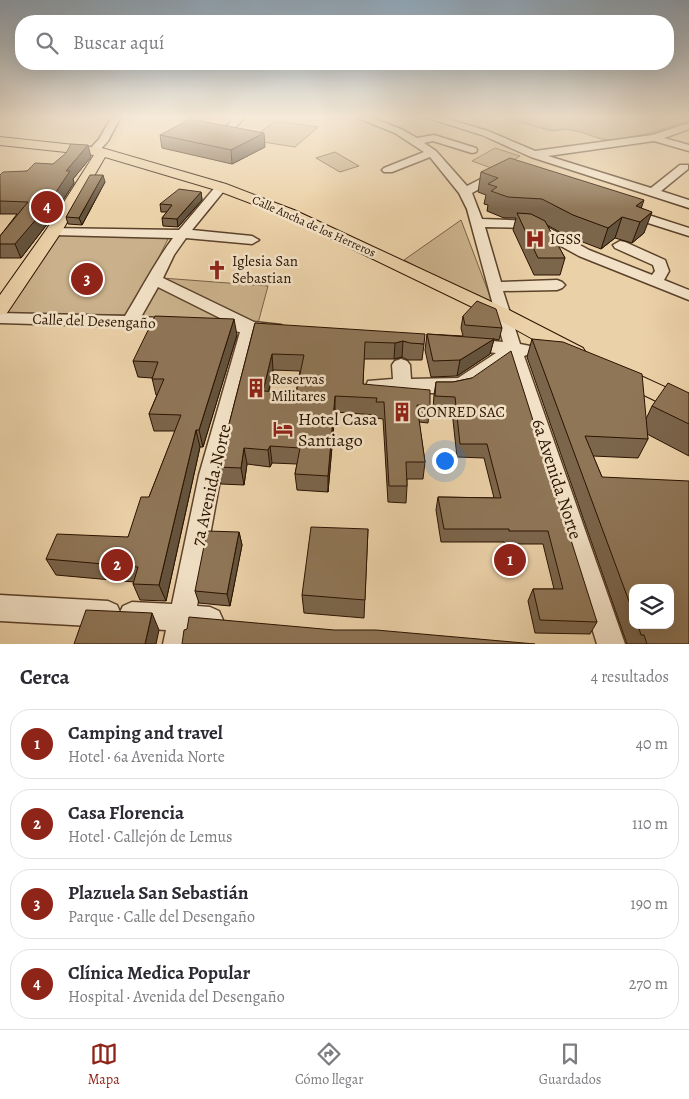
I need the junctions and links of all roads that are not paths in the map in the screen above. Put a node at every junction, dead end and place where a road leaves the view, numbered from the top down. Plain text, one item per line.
1 (69, 148) edge
2 (99, 148) edge
3 (425, 148) edge
4 (466, 148) edge
5 (519, 148) edge
6 (579, 148) edge
7 (472, 150) dead end
8 (98, 151) junction
9 (432, 153) junction
10 (535, 155) junction
11 (684, 166) dead end
12 (512, 169) joint
13 (388, 170) dead end
14 (221, 187) junction
15 (465, 192) junction
16 (652, 193) junction
17 (689, 204) edge
18 (615, 208) edge
19 (478, 227) junction
20 (54, 231) junction
21 (689, 232) edge
22 (182, 234) junction
23 (252, 240) dead end
24 (620, 245) dead end
25 (156, 280) junction
26 (655, 282) junction
27 (557, 285) dead end
28 (494, 287) junction
29 (686, 289) edge
30 (0, 309) edge
31 (502, 314) junction
32 (0, 318) edge
33 (130, 321) junction
34 (250, 327) junction
35 (286, 330) edge
36 (455, 344) edge
37 (514, 349) junction
38 (591, 361) junction
39 (401, 365) dead end
40 (375, 386) edge
41 (403, 386) junction
42 (689, 408) edge
43 (0, 608) edge
44 (183, 617) junction
45 (237, 622) edge
46 (177, 644) edge
47 (611, 644) edge

1 - 8 main road, Calle Ancha de los Herreros
2 - 8 street
3 - 9 street, 6a Avenida Norte
4 - 7 street
5 - 10 street
6 - 10 street
8 - 14 main road, Calle Ancha de los Herreros
8 - 20 main road
9 - 13 street
9 - 15 street, 6a Avenida Norte
10 - 12 street
10 - 16 street
11 - 16 street
12 - 15 street
14 - 22 street
14 - 31 main road, Calle Ancha de los Herreros
15 - 19 street, 6a Avenida Norte
16 - 17 street
18 - 21 street
19 - 26 street
19 - 28 street, 6a Avenida Norte
20 - 22 street
20 - 30 main road
22 - 23 street
22 - 25 street
24 - 26 street
25 - 33 street
25 - 34 street
26 - 29 street
27 - 28 street
28 - 31 street, 6a Avenida Norte
31 - 37 street, 6a Avenida Norte
31 - 38 main road, Calle Ancha de los Herreros
32 - 33 street, Calle del Desengaño
33 - 34 street, Calle del Desengaño
34 - 35 street, Calle del Desengaño
34 - 44 street, 7a Avenida Norte
36 - 37 street
37 - 38 street
37 - 41 street
37 - 47 street, 6a Avenida Norte
38 - 42 main road, Calle Ancha de los Herreros
39 - 41 street
40 - 41 street
43 - 44 street
44 - 45 street
44 - 46 street, 7a Avenida Norte

